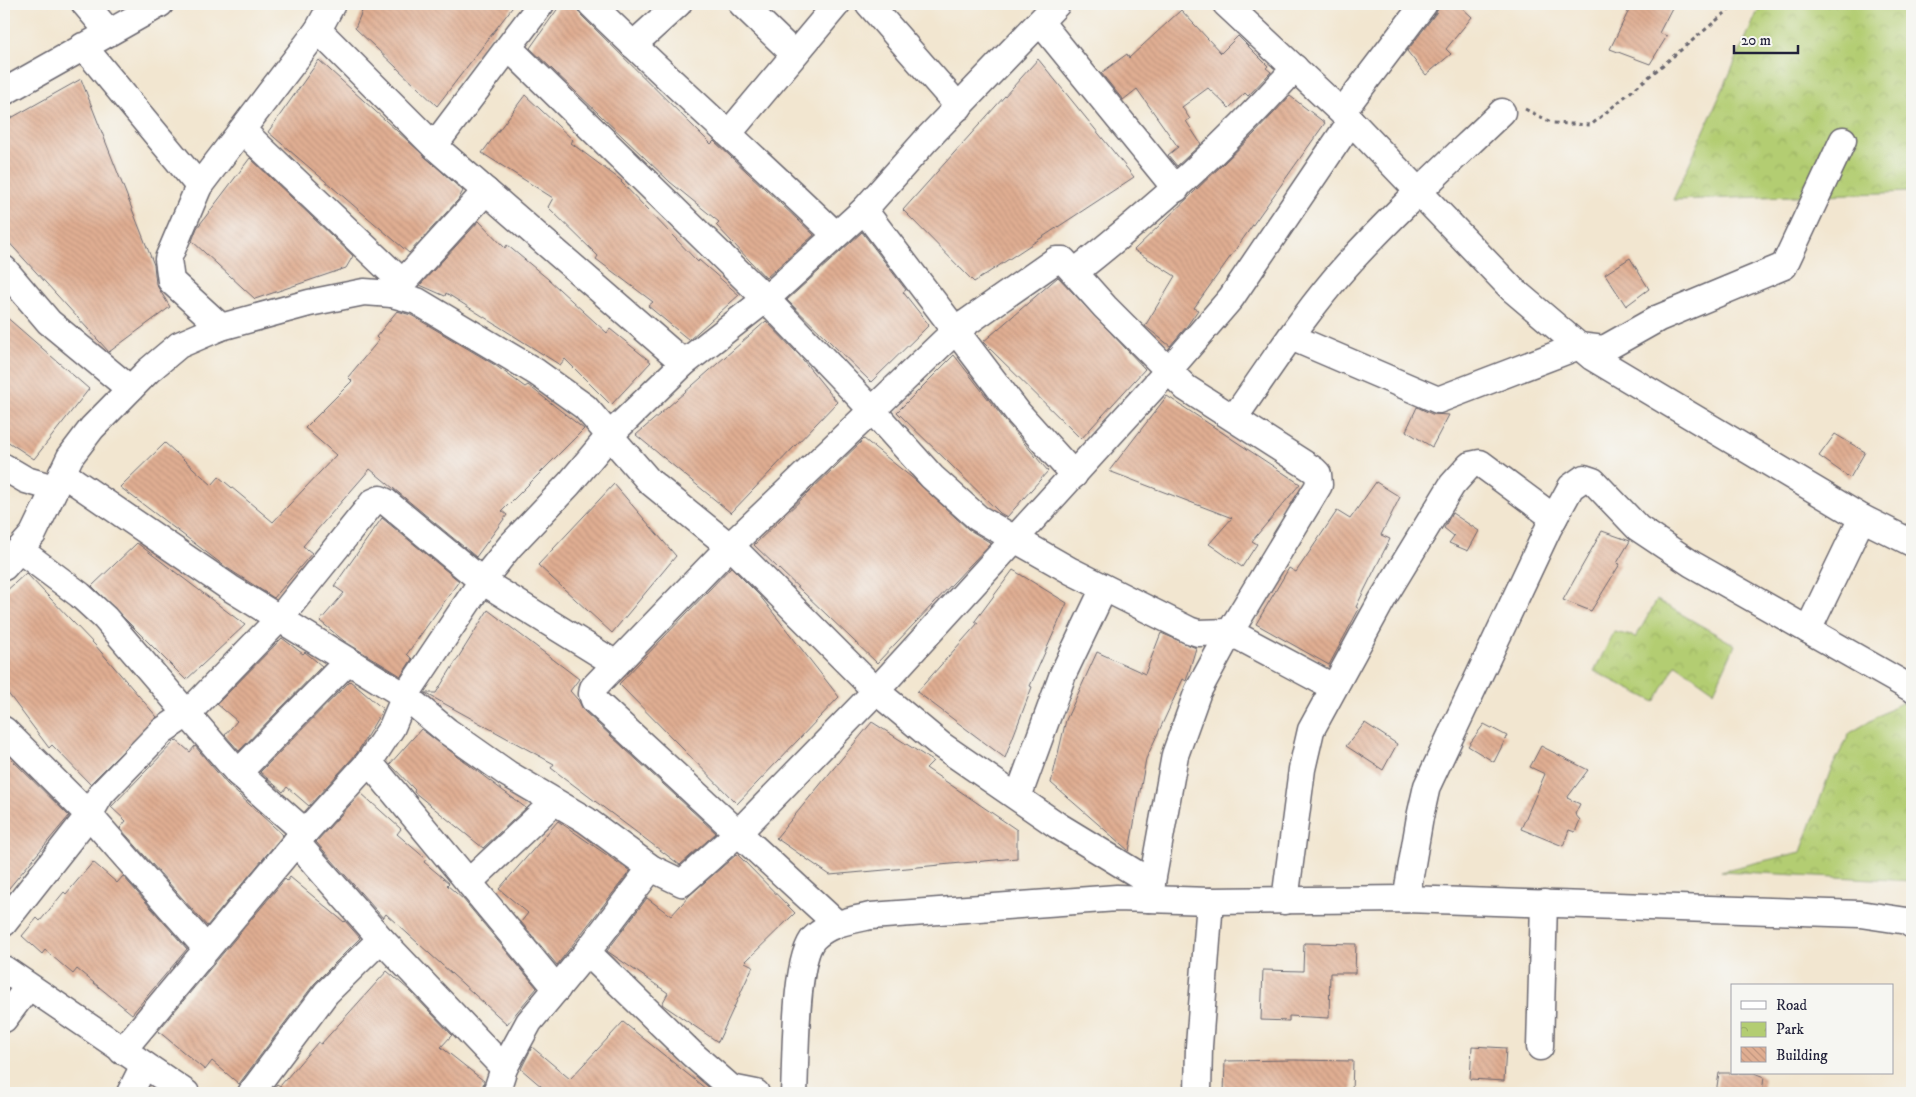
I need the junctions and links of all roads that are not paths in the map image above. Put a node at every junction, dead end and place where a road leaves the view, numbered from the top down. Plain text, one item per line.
1 (85, 4) edge
2 (160, 4) edge
3 (332, 4) edge
4 (541, 4) edge
5 (591, 4) edge
6 (678, 4) edge
7 (742, 4) edge
8 (837, 4) edge
9 (869, 4) edge
10 (1226, 4) edge
11 (1424, 4) edge
12 (1049, 13) edge
13 (318, 30) junction
14 (108, 31) junction
15 (633, 45) junction
16 (83, 46) junction
17 (509, 48) junction
18 (794, 54) junction
19 (1295, 68) junction
20 (4, 92) edge
21 (959, 107) junction
22 (1502, 112) road end
23 (1346, 117) junction
24 (242, 130) junction
25 (729, 133) junction
26 (1844, 140) dead end
27 (434, 146) junction
28 (199, 186) junction
29 (1176, 189) junction
30 (486, 191) junction
31 (1418, 192) junction
32 (864, 210) junction
33 (836, 235) junction
34 (4, 269) edge
35 (1075, 272) junction
36 (398, 289) junction
37 (766, 299) junction
38 (221, 327) junction
39 (956, 330) junction
40 (1291, 337) junction
41 (1579, 346) junction
42 (684, 363) junction
43 (1168, 371) junction
44 (130, 390) junction
45 (871, 409) junction
46 (1234, 418) junction
47 (610, 435) junction
48 (4, 467) edge
49 (1074, 474) junction
50 (58, 480) junction
51 (1554, 518) junction
52 (1862, 518) junction
53 (1016, 539) junction
54 (1912, 543) edge
55 (729, 547) junction
56 (12, 559) edge
57 (482, 581) junction
58 (1104, 588) junction
59 (279, 619) junction
60 (1808, 630) junction
61 (1230, 632) junction
62 (348, 661) junction
63 (616, 664) junction
64 (1333, 687) junction
65 (1912, 689) edge
66 (876, 691) junction
67 (405, 696) junction
68 (187, 714) junction
69 (4, 730) edge
70 (369, 762) junction
71 (238, 773) junction
72 (1018, 797) junction
73 (554, 802) junction
74 (89, 815) junction
75 (738, 833) junction
76 (300, 837) junction
77 (651, 868) junction
78 (469, 882) junction
79 (1150, 891) junction
80 (1406, 899) junction
81 (1210, 901) junction
82 (1285, 901) junction
83 (1544, 903) junction
84 (4, 923) edge
85 (836, 924) junction
86 (1912, 925) edge
87 (381, 939) junction
88 (206, 948) junction
89 (587, 952) junction
90 (4, 969) edge
91 (28, 987) junction
92 (557, 988) junction
93 (4, 1020) edge
94 (1540, 1047) dead end
95 (133, 1058) junction
96 (504, 1068) junction
97 (130, 1093) edge
98 (186, 1093) edge
99 (251, 1093) edge
100 (496, 1093) edge
101 (756, 1093) edge
102 (794, 1093) edge
103 (1198, 1093) edge

1 - 14 street
2 - 14 street
3 - 13 street
4 - 17 street
5 - 15 street
6 - 15 street
7 - 18 street
8 - 18 street
9 - 21 street
10 - 19 street
11 - 23 street
12 - 21 street
12 - 29 street
13 - 24 street
13 - 27 street
14 - 16 street
15 - 25 street
16 - 20 street
16 - 28 street
17 - 27 street
17 - 37 street
18 - 25 street
19 - 23 street
19 - 29 street
21 - 32 street
22 - 31 street
23 - 31 street
23 - 43 street
24 - 28 street
24 - 36 street
25 - 33 street
26 - 41 street
27 - 30 street
28 - 38 street
29 - 35 street
30 - 36 street
30 - 42 street
31 - 40 street
31 - 41 street
32 - 33 street
32 - 39 street
33 - 37 street
34 - 44 street
35 - 39 street
35 - 43 street
36 - 38 street
36 - 47 street
37 - 42 street
37 - 45 street
38 - 44 street
39 - 45 street
39 - 49 street
40 - 41 street
40 - 46 street
41 - 52 street
42 - 47 street
43 - 46 street
43 - 49 street
44 - 50 street
45 - 53 street
45 - 55 street
46 - 61 street
47 - 55 street
47 - 57 street
48 - 50 street
49 - 53 street
50 - 56 street
50 - 59 street
51 - 60 street
51 - 64 street
51 - 80 street
52 - 54 street
52 - 60 street
53 - 58 street
53 - 66 street
55 - 63 street
55 - 66 street
56 - 68 street
57 - 59 street
57 - 63 street
57 - 67 street
58 - 61 street
58 - 72 street
59 - 62 street
59 - 68 street
60 - 65 street
61 - 64 street
61 - 79 street
62 - 67 street
62 - 71 street
63 - 75 street
64 - 82 street
66 - 72 street
66 - 75 street
67 - 70 street
67 - 73 street
68 - 71 street
68 - 74 street
69 - 74 street
70 - 76 street
70 - 78 street
71 - 76 street
72 - 79 street
73 - 77 street
73 - 78 street
74 - 84 street
74 - 88 street
75 - 77 street
75 - 85 street
76 - 87 street
76 - 88 street
77 - 89 street
78 - 92 street
79 - 81 street
79 - 85 street
80 - 82 street
80 - 83 street
81 - 82 street
81 - 103 street
83 - 86 street
83 - 94 street
85 - 102 street
87 - 96 street
87 - 99 street
88 - 95 street
89 - 92 street
89 - 101 street
90 - 91 street
91 - 93 street
91 - 95 street
92 - 96 street
95 - 97 street
95 - 98 street
96 - 100 street

